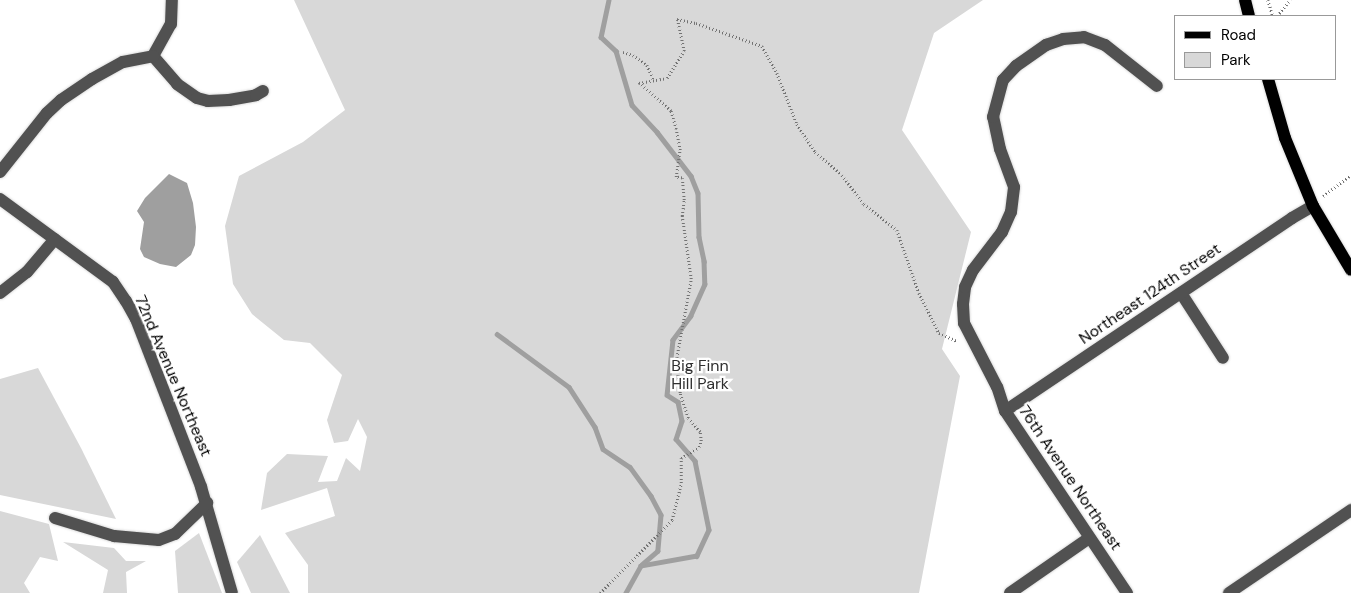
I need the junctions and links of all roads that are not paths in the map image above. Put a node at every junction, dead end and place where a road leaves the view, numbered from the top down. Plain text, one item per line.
1 (172, 0) edge
2 (1245, 0) edge
3 (1250, 15) edge
4 (153, 56) junction
5 (1268, 80) edge
6 (1157, 86) dead end
7 (263, 91) dead end
8 (0, 172) edge
9 (0, 199) edge
10 (1314, 206) junction
11 (55, 239) junction
12 (1351, 270) edge
13 (0, 293) edge
14 (1181, 293) junction
15 (1223, 358) dead end
16 (1005, 411) junction
17 (207, 503) junction
18 (1351, 510) edge
19 (55, 518) dead end
20 (1089, 538) junction
21 (232, 593) edge
22 (1010, 593) edge
23 (1127, 593) edge
24 (1229, 593) edge

1 - 4 street
2 - 3 main road
4 - 7 street
4 - 8 street
5 - 10 main road
6 - 16 street, 76th Avenue Northeast
9 - 11 street, 72nd Avenue Northeast
10 - 12 main road
10 - 14 street, Northeast 124th Street
11 - 13 street
11 - 17 street, 72nd Avenue Northeast
14 - 15 street
14 - 16 street, Northeast 124th Street
16 - 20 street, 76th Avenue Northeast
17 - 19 street
17 - 21 street, 72nd Avenue Northeast
18 - 24 street
20 - 22 street
20 - 23 street, 76th Avenue Northeast

